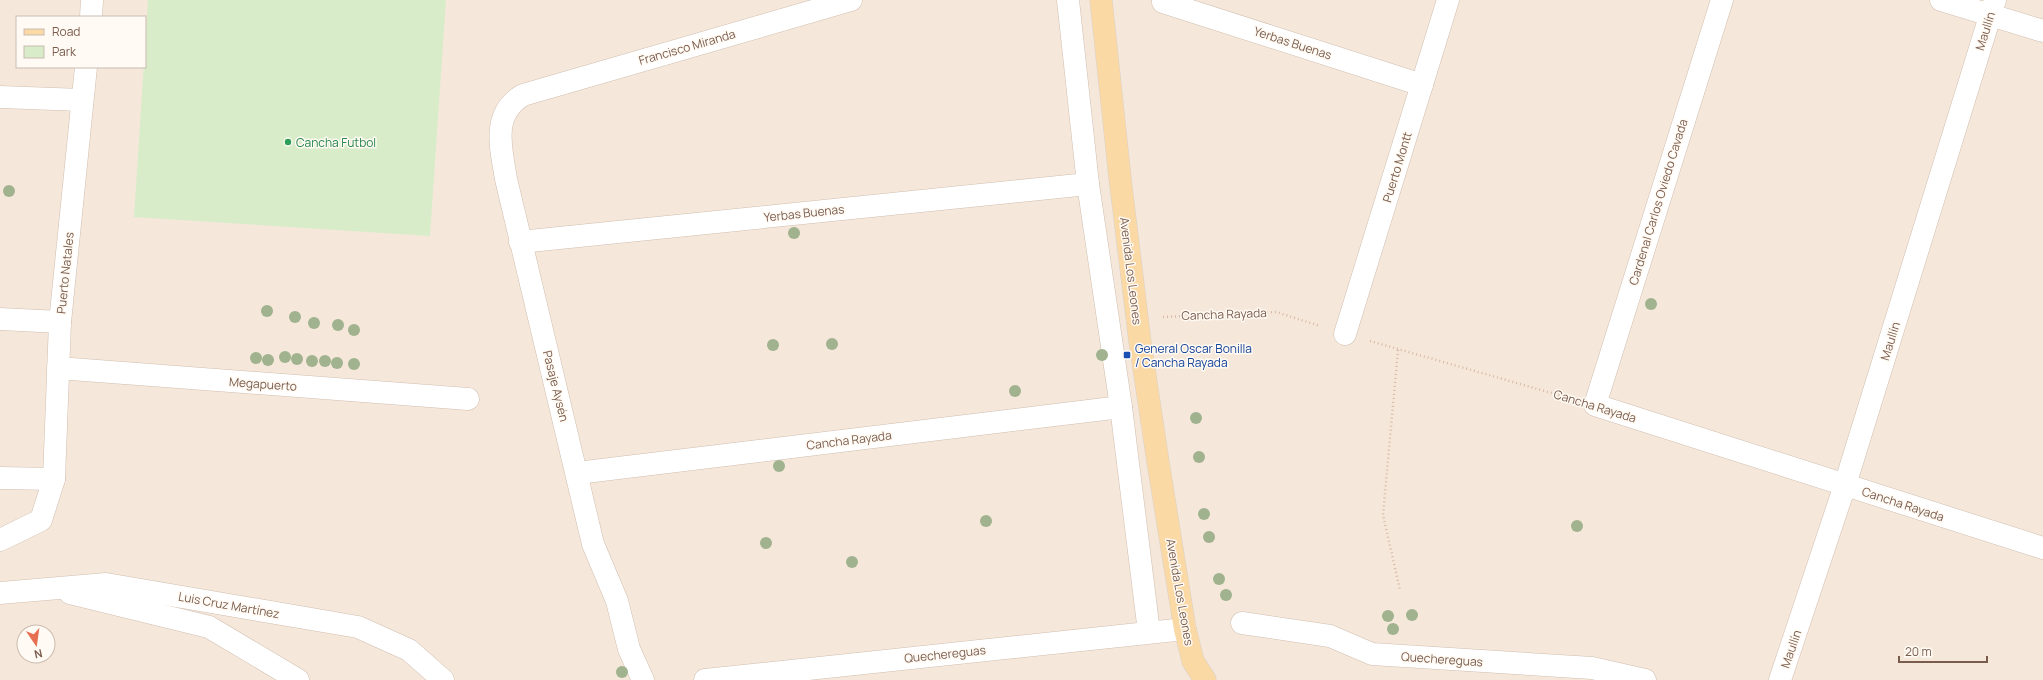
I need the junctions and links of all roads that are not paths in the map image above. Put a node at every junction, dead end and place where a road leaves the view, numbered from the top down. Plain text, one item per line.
1 (92, 0) edge
2 (851, 0) edge
3 (1068, 0) edge
4 (1101, 0) edge
5 (1448, 0) edge
6 (1722, 0) edge
7 (1941, 0) edge
8 (1163, 2) dead end
9 (1993, 7) edge
10 (91, 16) edge
11 (2043, 31) edge
12 (86, 68) edge
13 (1422, 85) junction
14 (523, 95) joint
15 (0, 97) edge
16 (82, 100) junction
17 (1088, 184) junction
18 (520, 242) junction
19 (0, 319) edge
20 (60, 322) junction
21 (1345, 334) road end
22 (58, 368) junction
23 (468, 399) dead end
24 (1595, 405) joint
25 (1121, 407) junction
26 (577, 474) junction
27 (0, 478) edge
28 (54, 479) junction
29 (1845, 485) junction
30 (0, 540) edge
31 (2043, 548) edge
32 (51, 589) junction
33 (0, 593) edge
34 (1242, 623) dead end
35 (1185, 629) junction
36 (1149, 632) junction
37 (298, 680) edge
38 (443, 680) edge
39 (643, 680) edge
40 (705, 680) edge
41 (1205, 680) edge
42 (1645, 680) edge
43 (1780, 680) edge

1 - 10 street
2 - 14 street, Francisco Miranda
3 - 17 street
4 - 35 main road, Avenida Los Leones
5 - 13 street, Puerto Montt
6 - 24 street, Cardenal Carlos Oviedo Cavada
7 - 9 street
8 - 13 street, Yerbas Buenas
9 - 11 street
9 - 29 street, Maullín
12 - 16 street, Puerto Natales
13 - 21 street, Puerto Montt
14 - 18 street, Pasaje Aysén
15 - 16 street
16 - 20 street, Puerto Natales
17 - 18 street, Yerbas Buenas
17 - 25 street
18 - 26 street, Pasaje Aysén
19 - 20 street
20 - 22 street, Puerto Natales
22 - 23 street, Megapuerto
22 - 28 street, Puerto Natales
24 - 29 street, Cancha Rayada
25 - 26 street, Cancha Rayada
25 - 36 street
26 - 39 street, Pasaje Aysén
27 - 28 street
28 - 30 street, Puerto Natales
29 - 31 street, Cancha Rayada
29 - 43 street, Maullín
32 - 33 street, Luis Cruz Martínez
32 - 37 street
32 - 38 street, Luis Cruz Martínez
34 - 42 street, Quechereguas
35 - 36 street, Quechereguas
35 - 41 main road, Avenida Los Leones
36 - 40 street, Quechereguas

